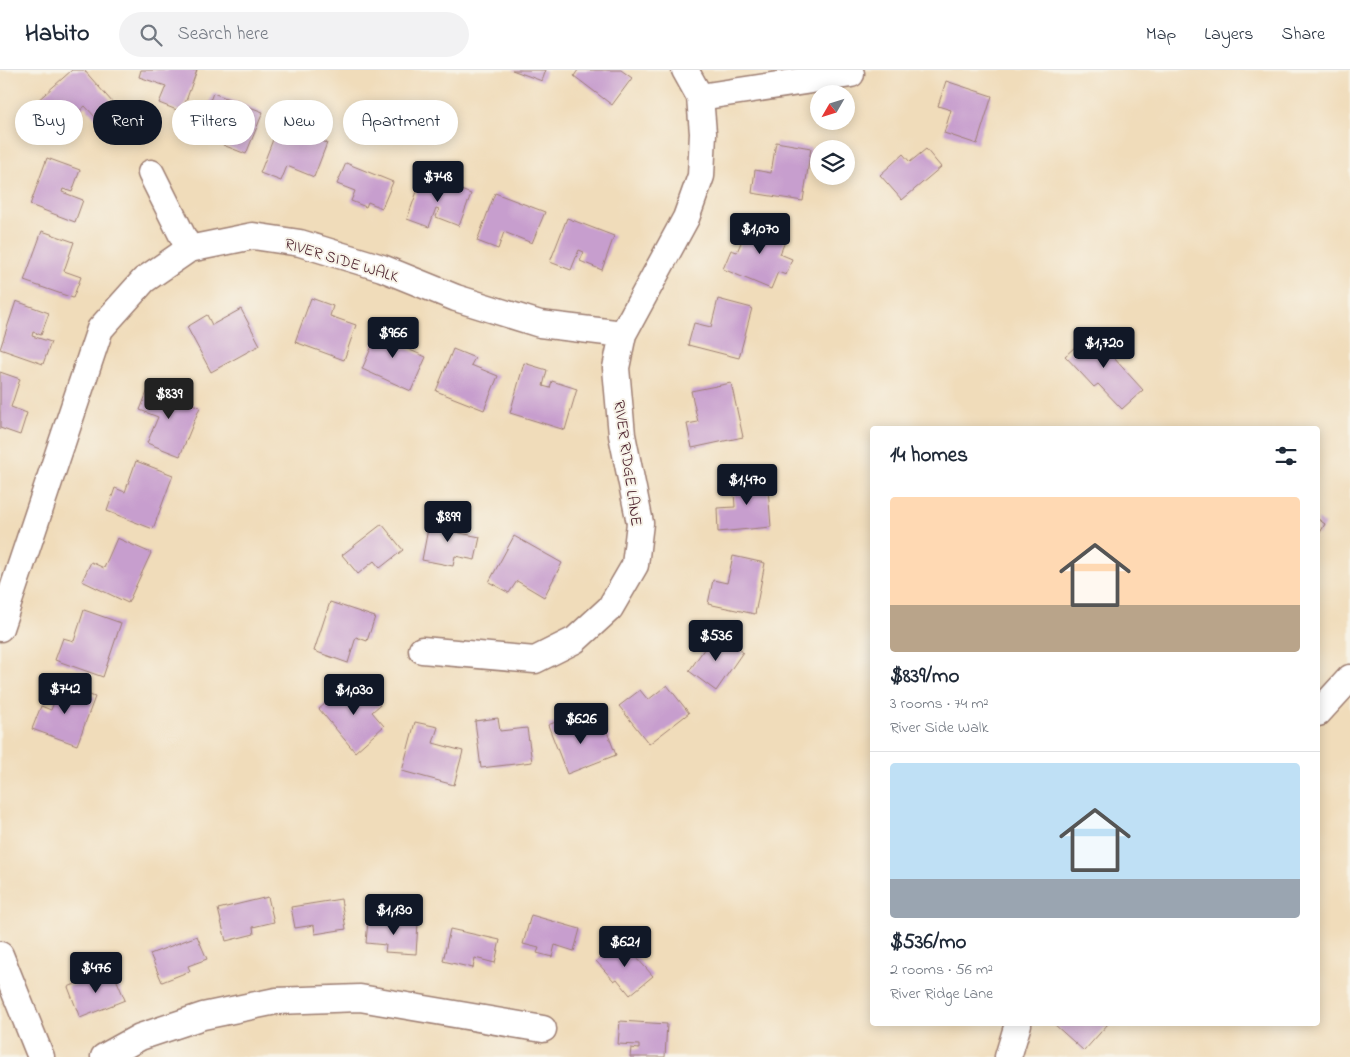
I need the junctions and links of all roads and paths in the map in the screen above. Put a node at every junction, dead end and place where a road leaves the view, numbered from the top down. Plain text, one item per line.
1 (685, 70) edge
2 (851, 74) dead end
3 (700, 96) junction
4 (151, 173) dead end
5 (189, 249) junction
6 (623, 334) junction
7 (0, 628) edge
8 (422, 650) dead end
9 (1350, 678) edge
10 (1320, 711) edge
11 (0, 955) edge
12 (1017, 1026) edge
13 (543, 1029) dead end
14 (41, 1057) edge
15 (104, 1057) edge
16 (1008, 1057) edge

1 - 3 street, RIVER RIDGE LANE
2 - 3 street
3 - 6 street, RIVER RIDGE LANE
4 - 5 street
5 - 6 street, RIVER SIDE WALK
5 - 7 street, RIVER SIDE WALK
6 - 8 street, RIVER RIDGE LANE
9 - 10 street
11 - 14 street
12 - 16 street
13 - 15 street

